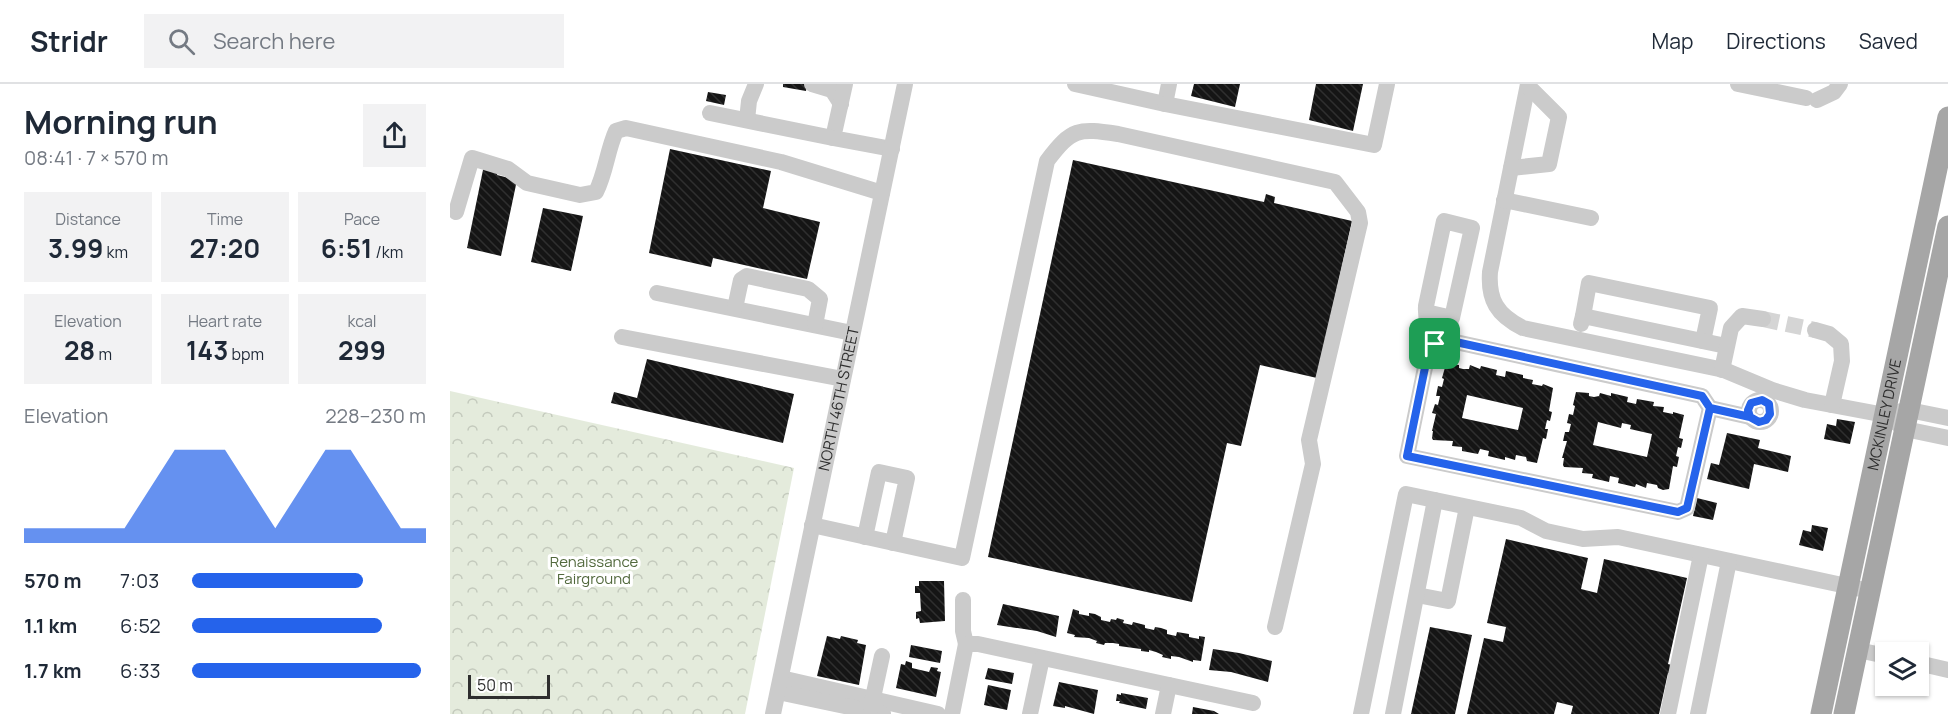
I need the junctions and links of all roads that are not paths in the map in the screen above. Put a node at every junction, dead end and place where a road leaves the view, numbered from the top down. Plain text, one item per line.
1 (756, 84) edge
2 (812, 84) edge
3 (845, 84) edge
4 (905, 84) edge
5 (1075, 84) edge
6 (1169, 84) edge
7 (1387, 84) edge
8 (1737, 84) edge
9 (1840, 84) edge
10 (1528, 85) edge
11 (841, 104) junction
12 (1164, 104) junction
13 (711, 113) dead end
14 (1948, 117) edge
15 (747, 120) junction
16 (833, 138) junction
17 (892, 149) junction
18 (1511, 168) junction
19 (882, 193) junction
20 (1504, 200) junction
21 (456, 212) dead end
22 (1591, 218) dead end
23 (1948, 226) edge
24 (657, 292) dead end
25 (735, 308) junction
26 (1426, 312) junction
27 (1583, 316) junction
28 (1763, 319) tunnel mouth
29 (815, 325) junction
30 (1815, 330) tunnel mouth
31 (852, 333) junction
32 (622, 337) dead end
33 (1578, 340) junction
34 (1702, 341) junction
35 (1435, 344) junction
36 (1726, 346) junction
37 (1722, 370) junction
38 (843, 379) junction
39 (1770, 396) junction
40 (1832, 405) junction
41 (1710, 408) junction
42 (1885, 415) junction
43 (1948, 418) edge
44 (1907, 419) junction
45 (1948, 438) edge
46 (1435, 500) junction
47 (1467, 507) junction
48 (812, 525) junction
49 (865, 537) junction
50 (893, 543) junction
51 (1701, 555) junction
52 (1729, 561) junction
53 (1849, 586) junction
54 (1870, 591) junction
55 (1417, 595) junction
56 (963, 600) dead end
57 (1275, 627) dead end
58 (966, 644) junction
59 (1858, 650) junction
60 (1875, 654) edge
61 (882, 656) dead end
62 (1042, 658) junction
63 (1929, 666) edge
64 (1948, 670) edge
65 (779, 685) junction
66 (1169, 685) junction
67 (1253, 703) dead end
68 (876, 708) edge
69 (773, 714) edge
70 (938, 714) edge
71 (952, 714) edge
72 (1030, 714) edge
73 (1163, 714) edge
74 (1361, 714) edge
75 (1393, 714) edge
76 (1668, 714) edge
77 (1698, 714) edge
78 (1821, 714) edge
79 (1844, 714) edge

1 - 15 street
2 - 11 street
3 - 11 street
4 - 17 street, NORTH 46TH STREET
5 - 12 street
6 - 12 street
7 - 12 street
8 - 9 street
10 - 18 street
10 - 18 street
11 - 16 street
13 - 15 street
14 - 42 main road, MCKINLEY DRIVE
15 - 16 street
16 - 17 street
17 - 19 street, NORTH 46TH STREET
18 - 20 street
19 - 21 street
19 - 31 street, NORTH 46TH STREET
20 - 22 street
20 - 33 street
23 - 44 main road, MCKINLEY DRIVE
24 - 25 street
25 - 29 street
25 - 29 street
26 - 26 street
26 - 35 street
27 - 33 street
27 - 34 street
27 - 34 street
28 - 36 street
29 - 31 street
30 - 40 street
31 - 38 street, NORTH 46TH STREET
32 - 38 street
33 - 37 street
34 - 36 street
35 - 41 street
35 - 41 street
36 - 37 street
37 - 39 street
38 - 48 street, NORTH 46TH STREET
39 - 40 street
39 - 41 street
40 - 42 street
42 - 44 street
42 - 53 main road, MCKINLEY DRIVE
43 - 44 street
44 - 45 street
44 - 54 main road, MCKINLEY DRIVE
46 - 47 street
46 - 55 street
46 - 74 street
47 - 51 street
47 - 55 street
48 - 49 street
48 - 65 street, NORTH 46TH STREET
49 - 50 street
49 - 50 street
50 - 57 street
51 - 52 street
51 - 76 street
52 - 53 street
52 - 77 street
53 - 54 street
53 - 78 main road, MCKINLEY DRIVE
54 - 59 main road, MCKINLEY DRIVE
55 - 75 street
56 - 58 street
58 - 62 street
58 - 71 street
59 - 60 street
59 - 79 main road, MCKINLEY DRIVE
61 - 68 street
62 - 66 street
62 - 72 street
63 - 64 street
65 - 68 street
65 - 69 street, NORTH 46TH STREET
66 - 67 street
66 - 73 street
68 - 70 street

